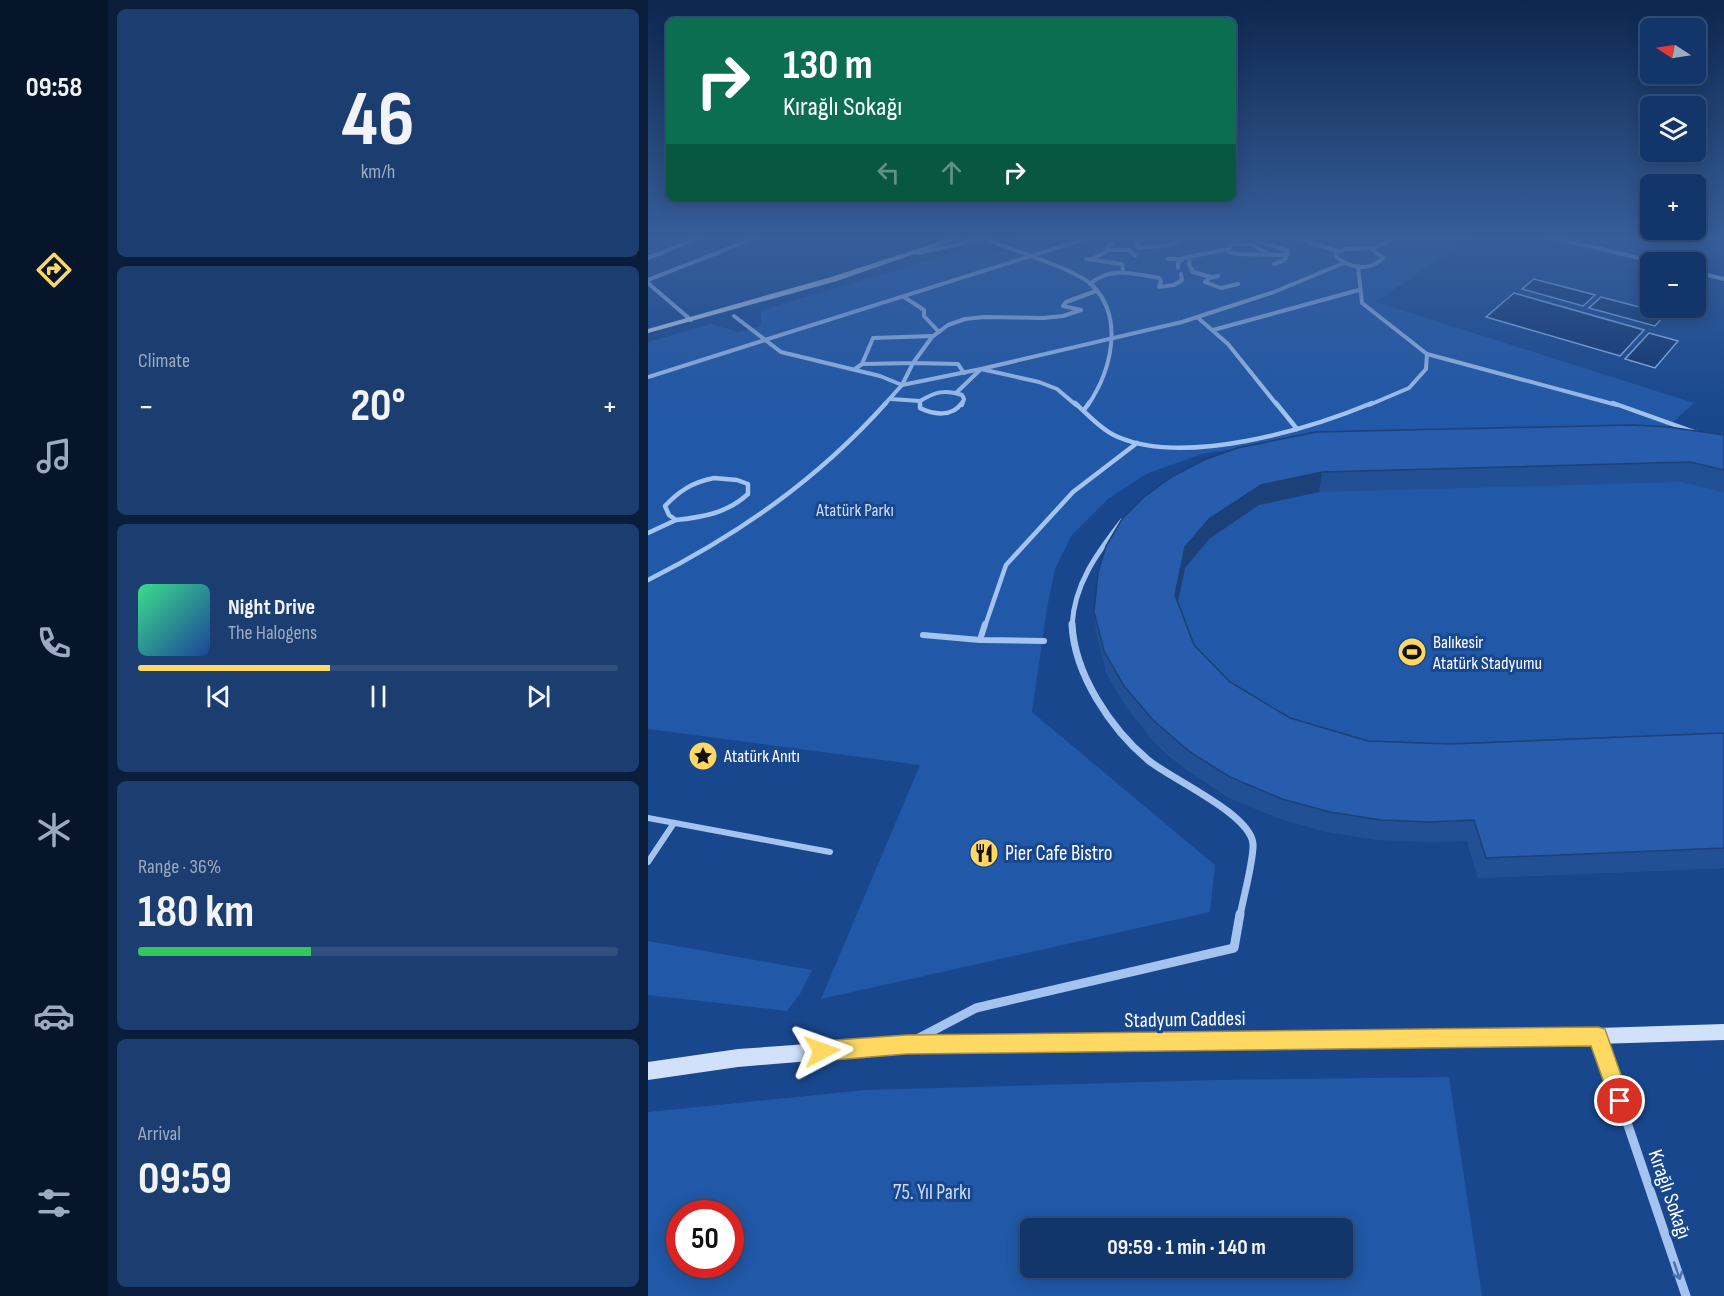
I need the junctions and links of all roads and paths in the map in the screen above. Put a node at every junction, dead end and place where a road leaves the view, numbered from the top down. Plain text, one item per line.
1 (664, 296) edge
2 (773, 296) edge
3 (1081, 296) edge
4 (1099, 296) edge
5 (1260, 296) edge
6 (1335, 296) edge
7 (1360, 296) edge
8 (904, 297) joint
9 (734, 316) dead end
10 (1197, 317) junction
11 (691, 320) junction
12 (1212, 330) junction
13 (648, 331) edge
14 (939, 332) junction
15 (933, 336) junction
16 (1111, 338) junction
17 (765, 341) junction
18 (1427, 354) junction
19 (913, 363) junction
20 (862, 364) junction
21 (855, 369) junction
22 (981, 369) junction
23 (964, 373) junction
24 (648, 377) edge
25 (902, 385) junction
26 (957, 392) junction
27 (891, 399) junction
28 (920, 401) junction
29 (1084, 410) junction
30 (1297, 429) junction
31 (1702, 434) edge
32 (1137, 443) junction
33 (1128, 514) edge
34 (676, 520) junction
35 (648, 532) edge
36 (648, 580) edge
37 (923, 635) dead end
38 (980, 640) junction
39 (1044, 641) dead end
40 (648, 818) edge
41 (674, 823) junction
42 (830, 852) dead end
43 (648, 862) edge
44 (1724, 1032) edge
45 (1598, 1036) junction
46 (906, 1045) junction
47 (648, 1071) edge
48 (1686, 1296) edge

1 - 11 street
2 - 11 main road
3 - 14 street
4 - 16 street
5 - 10 street
6 - 12 street
7 - 18 street
8 - 14 street
8 - 17 street
9 - 17 street
10 - 12 street
10 - 16 street
11 - 13 main road
12 - 30 street
14 - 15 street
15 - 19 street
15 - 20 street
16 - 22 street
16 - 29 street
17 - 21 street
17 - 24 street
18 - 30 street
18 - 31 street
19 - 20 street
19 - 23 street
19 - 25 street
20 - 21 street
21 - 25 street
22 - 23 street
22 - 26 street
22 - 29 street
23 - 25 street
25 - 27 street
26 - 28 street
26 - 28 street
27 - 28 street
27 - 36 street
29 - 32 street
30 - 32 street
32 - 38 street
33 - 46 street
34 - 34 street
34 - 35 street
37 - 38 street
38 - 39 street
40 - 41 street
41 - 42 street
41 - 43 street
44 - 45 main road, Stadyum Caddesi
45 - 46 main road, Stadyum Caddesi
45 -> 48 street, Kırağlı Sokağı
46 - 47 main road, Stadyum Caddesi

